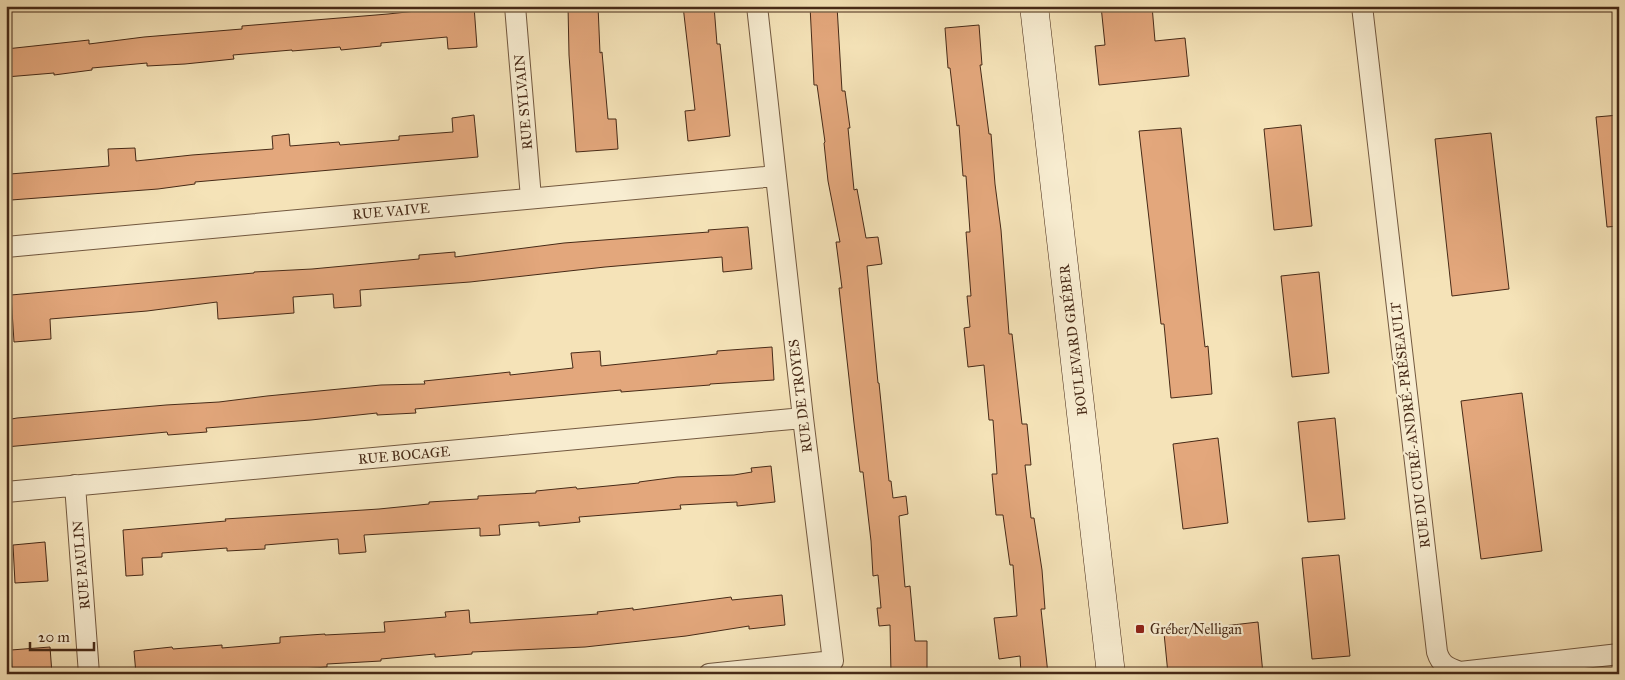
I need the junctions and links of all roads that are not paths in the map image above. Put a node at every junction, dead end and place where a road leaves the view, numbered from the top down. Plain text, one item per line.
1 (515, 6) edge
2 (757, 6) edge
3 (1034, 6) edge
4 (1362, 6) edge
5 (776, 176) junction
6 (531, 198) junction
7 (6, 247) edge
8 (802, 418) junction
9 (75, 485) junction
10 (6, 492) edge
11 (1619, 654) edge
12 (90, 674) edge
13 (709, 674) edge
14 (1112, 674) edge

1 - 6 street, RUE SYLVAIN
2 - 5 street, RUE DE TROYES
3 - 14 main road, BOULEVARD GRÉBER
4 - 11 street, RUE DU CURÉ-ANDRÉ-PRÉSEAULT
5 - 6 street, RUE VAIVE
5 - 8 street, RUE DE TROYES
6 - 7 street, RUE VAIVE
8 - 9 street, RUE BOCAGE
8 - 13 street, RUE DE TROYES
9 - 10 street, RUE BOCAGE
9 - 12 street, RUE PAULIN

